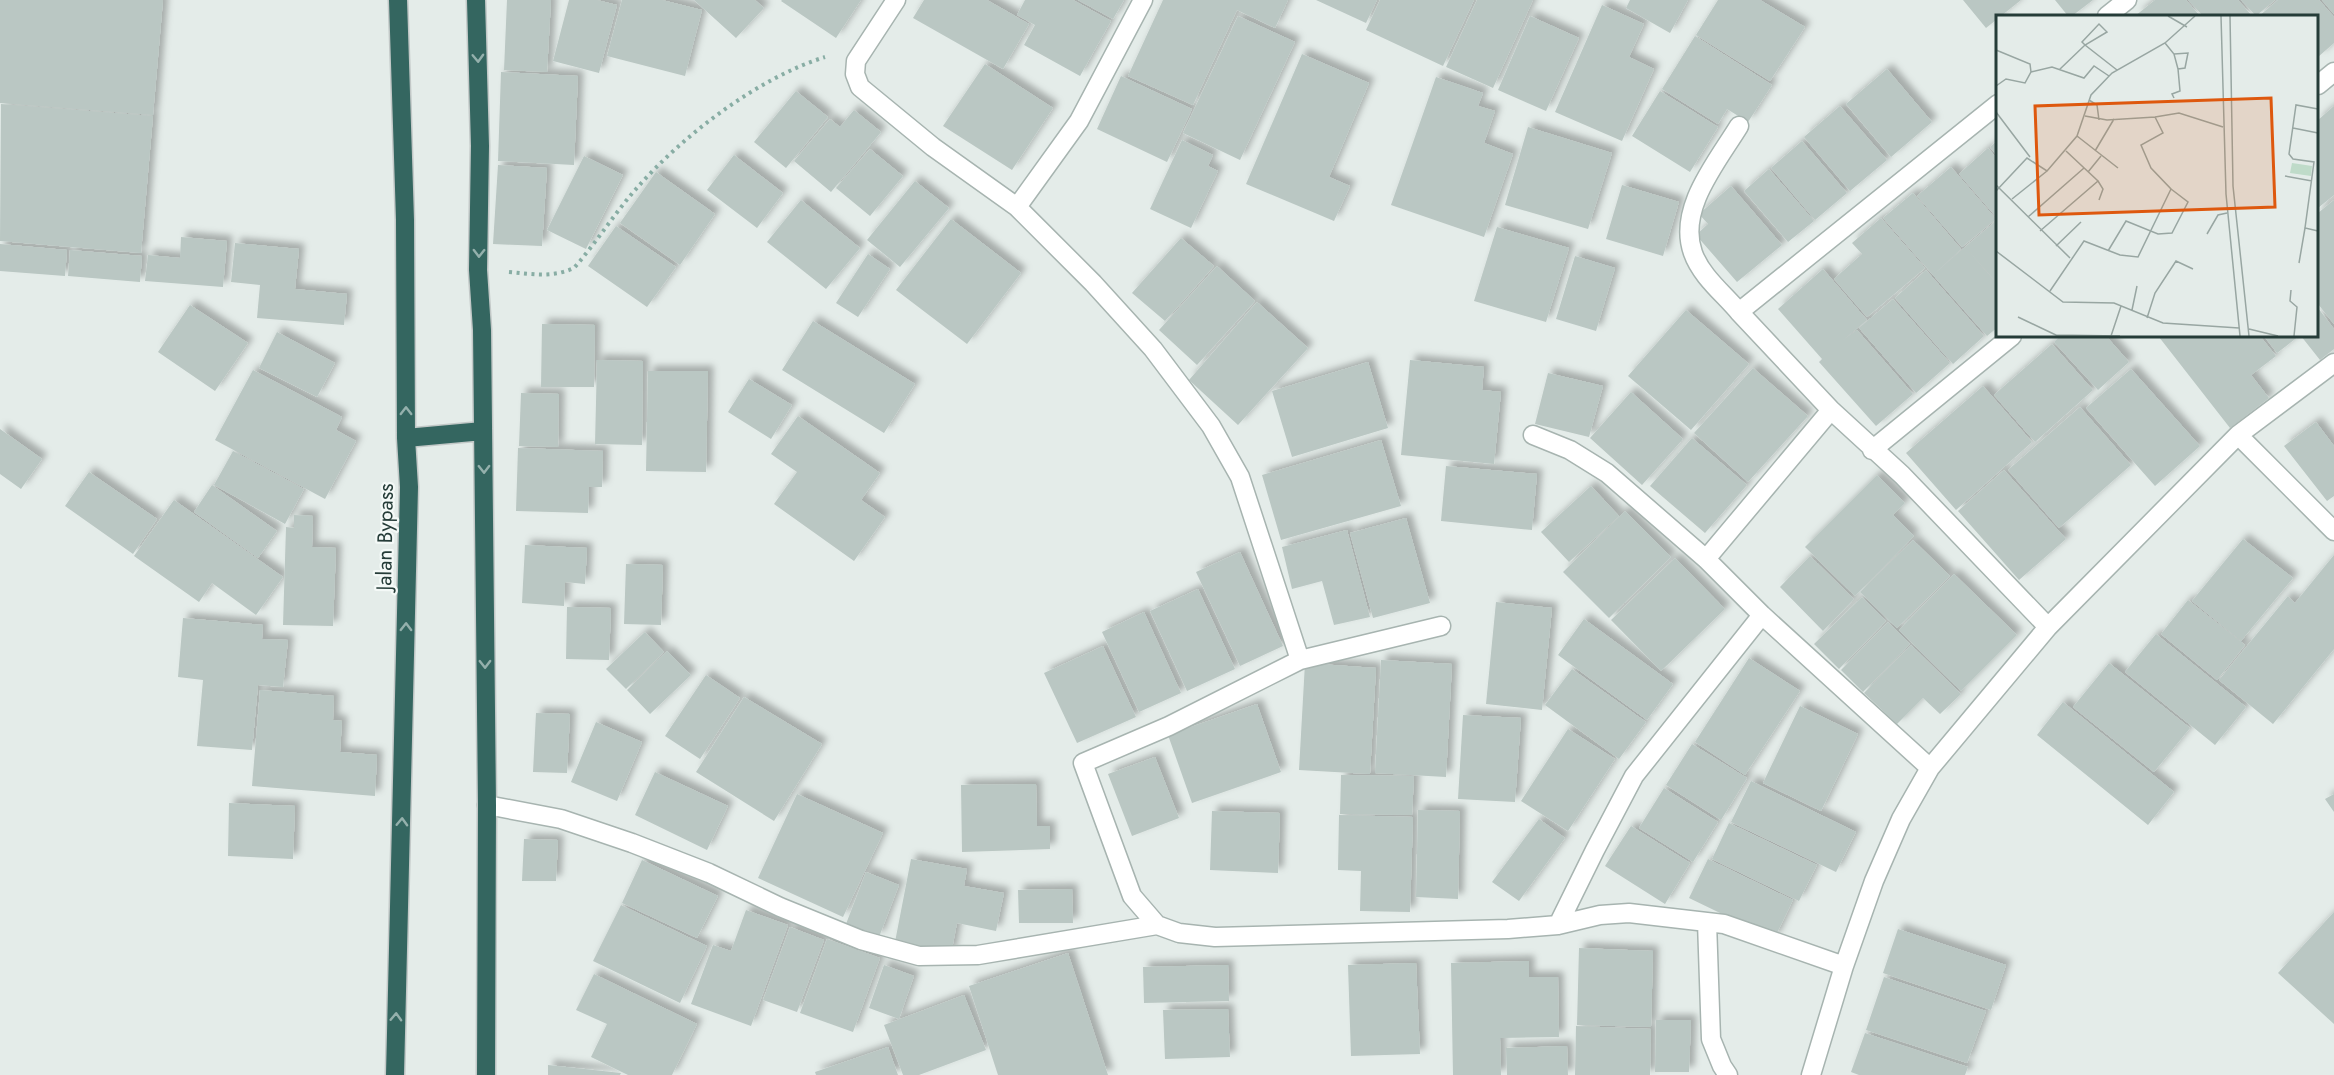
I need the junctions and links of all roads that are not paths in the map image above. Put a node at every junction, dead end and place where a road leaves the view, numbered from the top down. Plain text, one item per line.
1 (398, 0) edge
2 (476, 0) edge
3 (896, 0) edge
4 (1143, 0) edge
5 (2127, 0) edge
6 (2108, 15) edge
7 (2334, 72) edge
8 (2319, 84) edge
9 (1996, 106) edge
10 (1739, 126) dead end
11 (1017, 207) junction
12 (1740, 312) junction
13 (2010, 338) edge
14 (2334, 363) edge
15 (1830, 410) junction
16 (483, 431) junction
17 (1533, 435) dead end
18 (2238, 435) junction
19 (406, 438) junction
20 (1872, 450) junction
21 (2334, 531) edge
22 (1706, 559) junction
23 (1762, 615) junction
24 (1441, 626) dead end
25 (2048, 627) junction
26 (1300, 660) junction
27 (1929, 768) junction
28 (487, 805) junction
29 (1707, 922) junction
30 (1558, 925) junction
31 (1157, 926) junction
32 (1845, 966) junction
33 (395, 1075) edge
34 (486, 1075) edge
35 (1728, 1075) edge
36 (1812, 1075) edge

19 -> 1 highway, Jalan Bypass
2 -> 16 highway
3 - 11 street
4 - 11 street
5 - 6 street
7 - 8 street
9 - 12 street
10 - 12 street
11 - 26 street
12 - 15 street
13 - 20 street
14 - 18 street
15 - 20 street
15 - 22 street
16 - 19 highway
16 -> 28 highway
17 - 22 street
18 - 21 street
18 - 25 street
33 -> 19 highway, Jalan Bypass
20 - 25 street
22 - 23 street
23 - 27 street
23 - 30 street
24 - 26 street
25 - 27 street
26 - 31 street
27 - 32 street
28 - 31 street
28 - 34 highway
29 - 30 street
29 - 32 street
29 - 35 street
30 - 31 street
32 - 36 street

